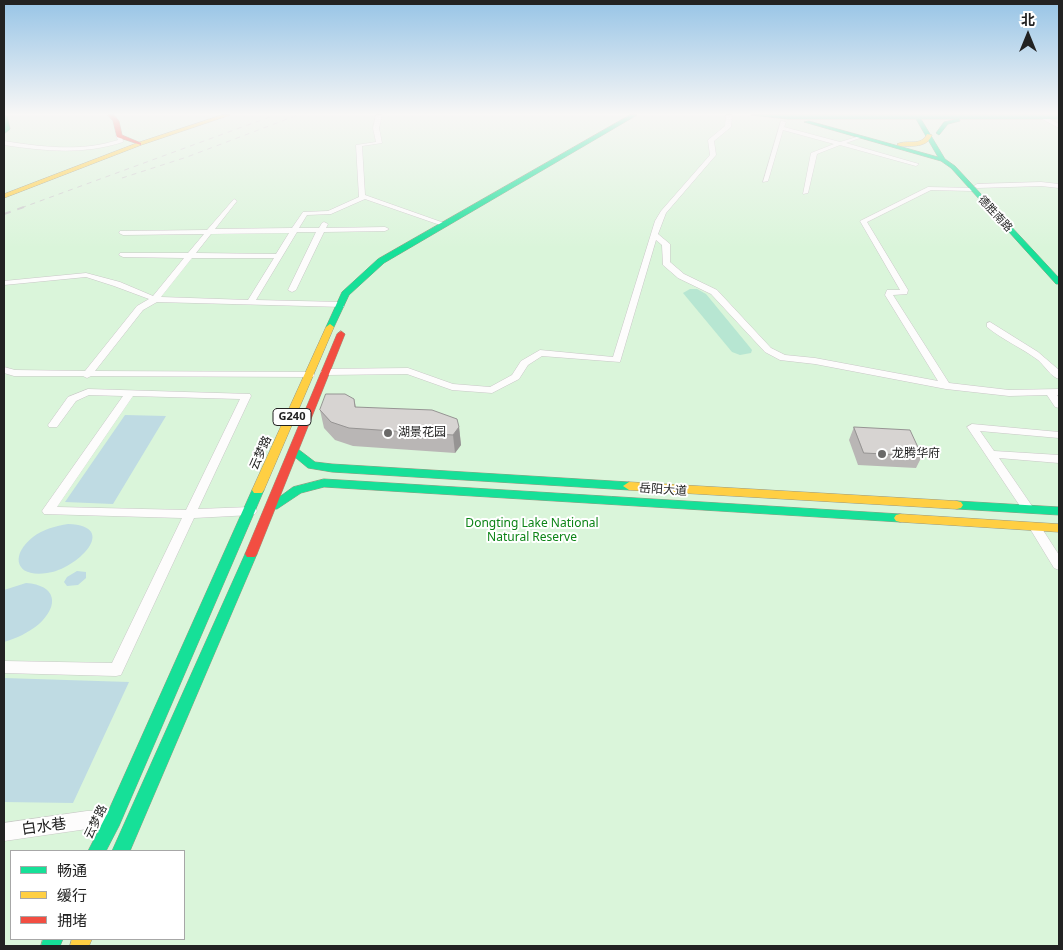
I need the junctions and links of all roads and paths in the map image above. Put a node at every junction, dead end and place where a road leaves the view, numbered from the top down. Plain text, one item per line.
1 (93, 159) edge
2 (97, 159) edge
3 (360, 159) edge
4 (558, 159) edge
5 (568, 159) edge
6 (709, 159) edge
7 (772, 159) edge
8 (813, 159) edge
9 (898, 159) edge
10 (954, 159) edge
11 (943, 160) edge
12 (916, 164) dead end
13 (765, 181) dead end
14 (1059, 186) edge
15 (974, 187) junction
16 (4, 191) edge
17 (805, 193) dead end
18 (4, 196) edge
19 (364, 197) junction
20 (234, 201) dead end
21 (329, 213) junction
22 (445, 225) junction
23 (384, 229) dead end
24 (321, 230) junction
25 (211, 231) junction
26 (295, 231) junction
27 (123, 233) dead end
28 (654, 235) junction
29 (123, 255) dead end
30 (192, 255) junction
31 (280, 256) junction
32 (1059, 273) edge
33 (1059, 282) edge
34 (4, 283) edge
35 (292, 290) dead end
36 (156, 299) junction
37 (250, 303) junction
38 (345, 313) junction
39 (990, 325) dead end
40 (4, 370) edge
41 (325, 372) junction
42 (88, 375) junction
43 (310, 375) junction
44 (1059, 376) edge
45 (946, 386) junction
46 (1055, 392) edge
47 (130, 393) junction
48 (1059, 404) edge
49 (53, 425) dead end
50 (1059, 435) edge
51 (294, 450) junction
52 (990, 454) junction
53 (1059, 459) edge
54 (271, 508) junction
55 (1028, 509) junction
56 (251, 511) junction
57 (1059, 511) edge
58 (190, 514) junction
59 (1035, 527) junction
60 (1059, 528) edge
61 (1059, 566) edge
62 (4, 668) edge
63 (113, 820) junction
64 (4, 832) edge
65 (98, 850) edge
66 (120, 850) edge

1 - 16 main road
2 - 18 main road
3 - 19 street
4 - 22 main road, 云梦路 / G240
5 - 38 main road, G240
6 - 28 street
7 - 13 street
8 - 17 street
9 - 12 street
10 - 15 main road, 德胜南路
11 - 15 main road, 德胜南路
14 - 15 street
15 - 32 main road, 德胜南路
15 - 33 main road, 德胜南路
15 - 45 street
19 - 21 street
19 - 22 street
20 - 25 street
21 - 24 street
21 - 26 street
22 - 38 main road, 云梦路 / G240
23 - 24 street
24 - 26 street
24 - 35 street
25 - 26 street
25 - 27 street
25 - 30 street
26 - 31 street
28 - 41 street
28 - 45 street
29 - 30 street
30 - 31 street
30 - 36 street
31 - 37 street
34 - 36 street
36 - 37 street
36 - 42 street
37 - 38 street
38 - 41 main road, G240
38 - 43 main road, 云梦路 / G240
39 - 44 street
40 - 42 street
41 - 51 main road, G240
42 - 43 street
43 - 56 main road, 云梦路 / G240
45 - 46 street
46 - 48 street
47 - 49 street
47 - 58 street
47 - 58 street
50 - 52 street
51 - 54 main road, G240
51 - 55 main road, 岳阳大道
52 - 53 street
52 - 55 street
54 - 59 main road, 岳阳大道
54 - 66 main road, G240
55 - 57 main road, 岳阳大道
56 - 58 street
56 - 63 main road, 云梦路 / G240
58 - 62 street
59 - 60 main road, 岳阳大道
59 - 61 street
63 - 64 street, 白水巷
63 - 65 main road, 云梦路 / G240

